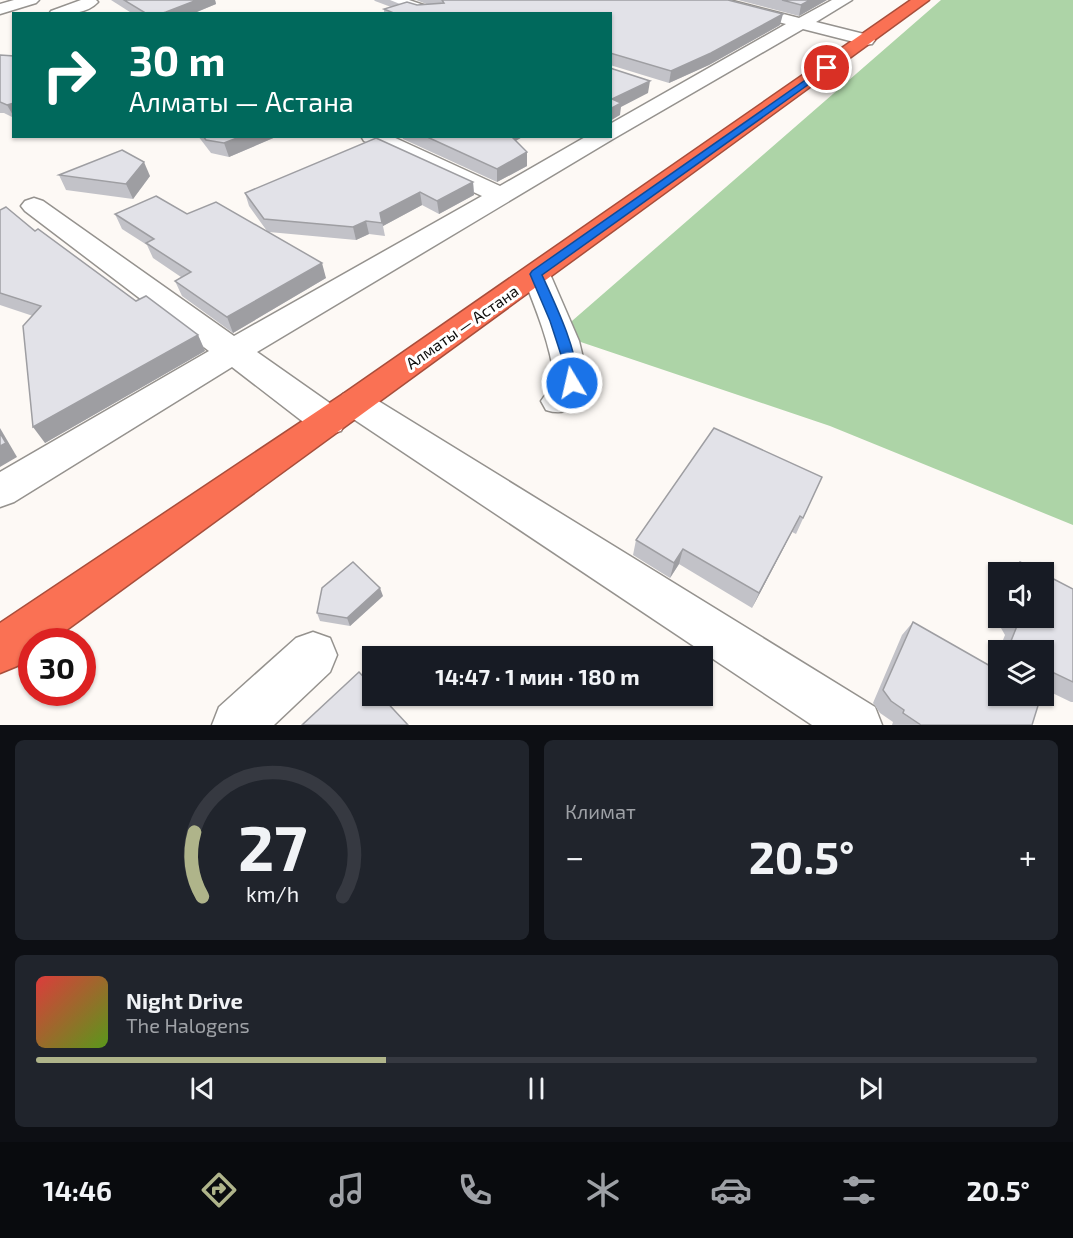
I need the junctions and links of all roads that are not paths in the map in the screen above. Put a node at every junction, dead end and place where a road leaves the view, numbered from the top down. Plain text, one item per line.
1 (31, 0) edge
2 (49, 0) edge
3 (394, 0) edge
4 (711, 0) edge
5 (844, 0) edge
6 (921, 0) edge
7 (90, 2) dead end
8 (0, 9) edge
9 (33, 12) edge
10 (62, 12) edge
11 (429, 12) edge
12 (799, 23) junction
13 (866, 40) junction
14 (654, 86) dead end
15 (676, 94) junction
16 (612, 132) edge
17 (376, 138) edge
18 (601, 138) edge
19 (501, 196) junction
20 (34, 206) dead end
21 (536, 274) junction
22 (232, 352) junction
23 (558, 401) dead end
24 (341, 412) junction
25 (0, 491) edge
26 (0, 650) edge
27 (313, 655) dead end
28 (237, 725) edge
29 (857, 725) edge

1 - 8 street
2 - 9 street
3 - 11 street
4 - 12 street
5 - 12 street
6 - 13 highway, Алматы — Астана
7 - 10 street
12 - 13 street
12 - 15 street
13 - 21 highway, Алматы — Астана
14 - 15 street
15 - 16 street
17 - 19 street
18 - 19 street
19 - 22 street
20 - 22 street
21 - 23 street
21 - 24 highway, Алматы — Астана
22 - 24 street
22 - 25 street
24 - 26 highway, Алматы — Астана
24 - 29 street
27 - 28 street

